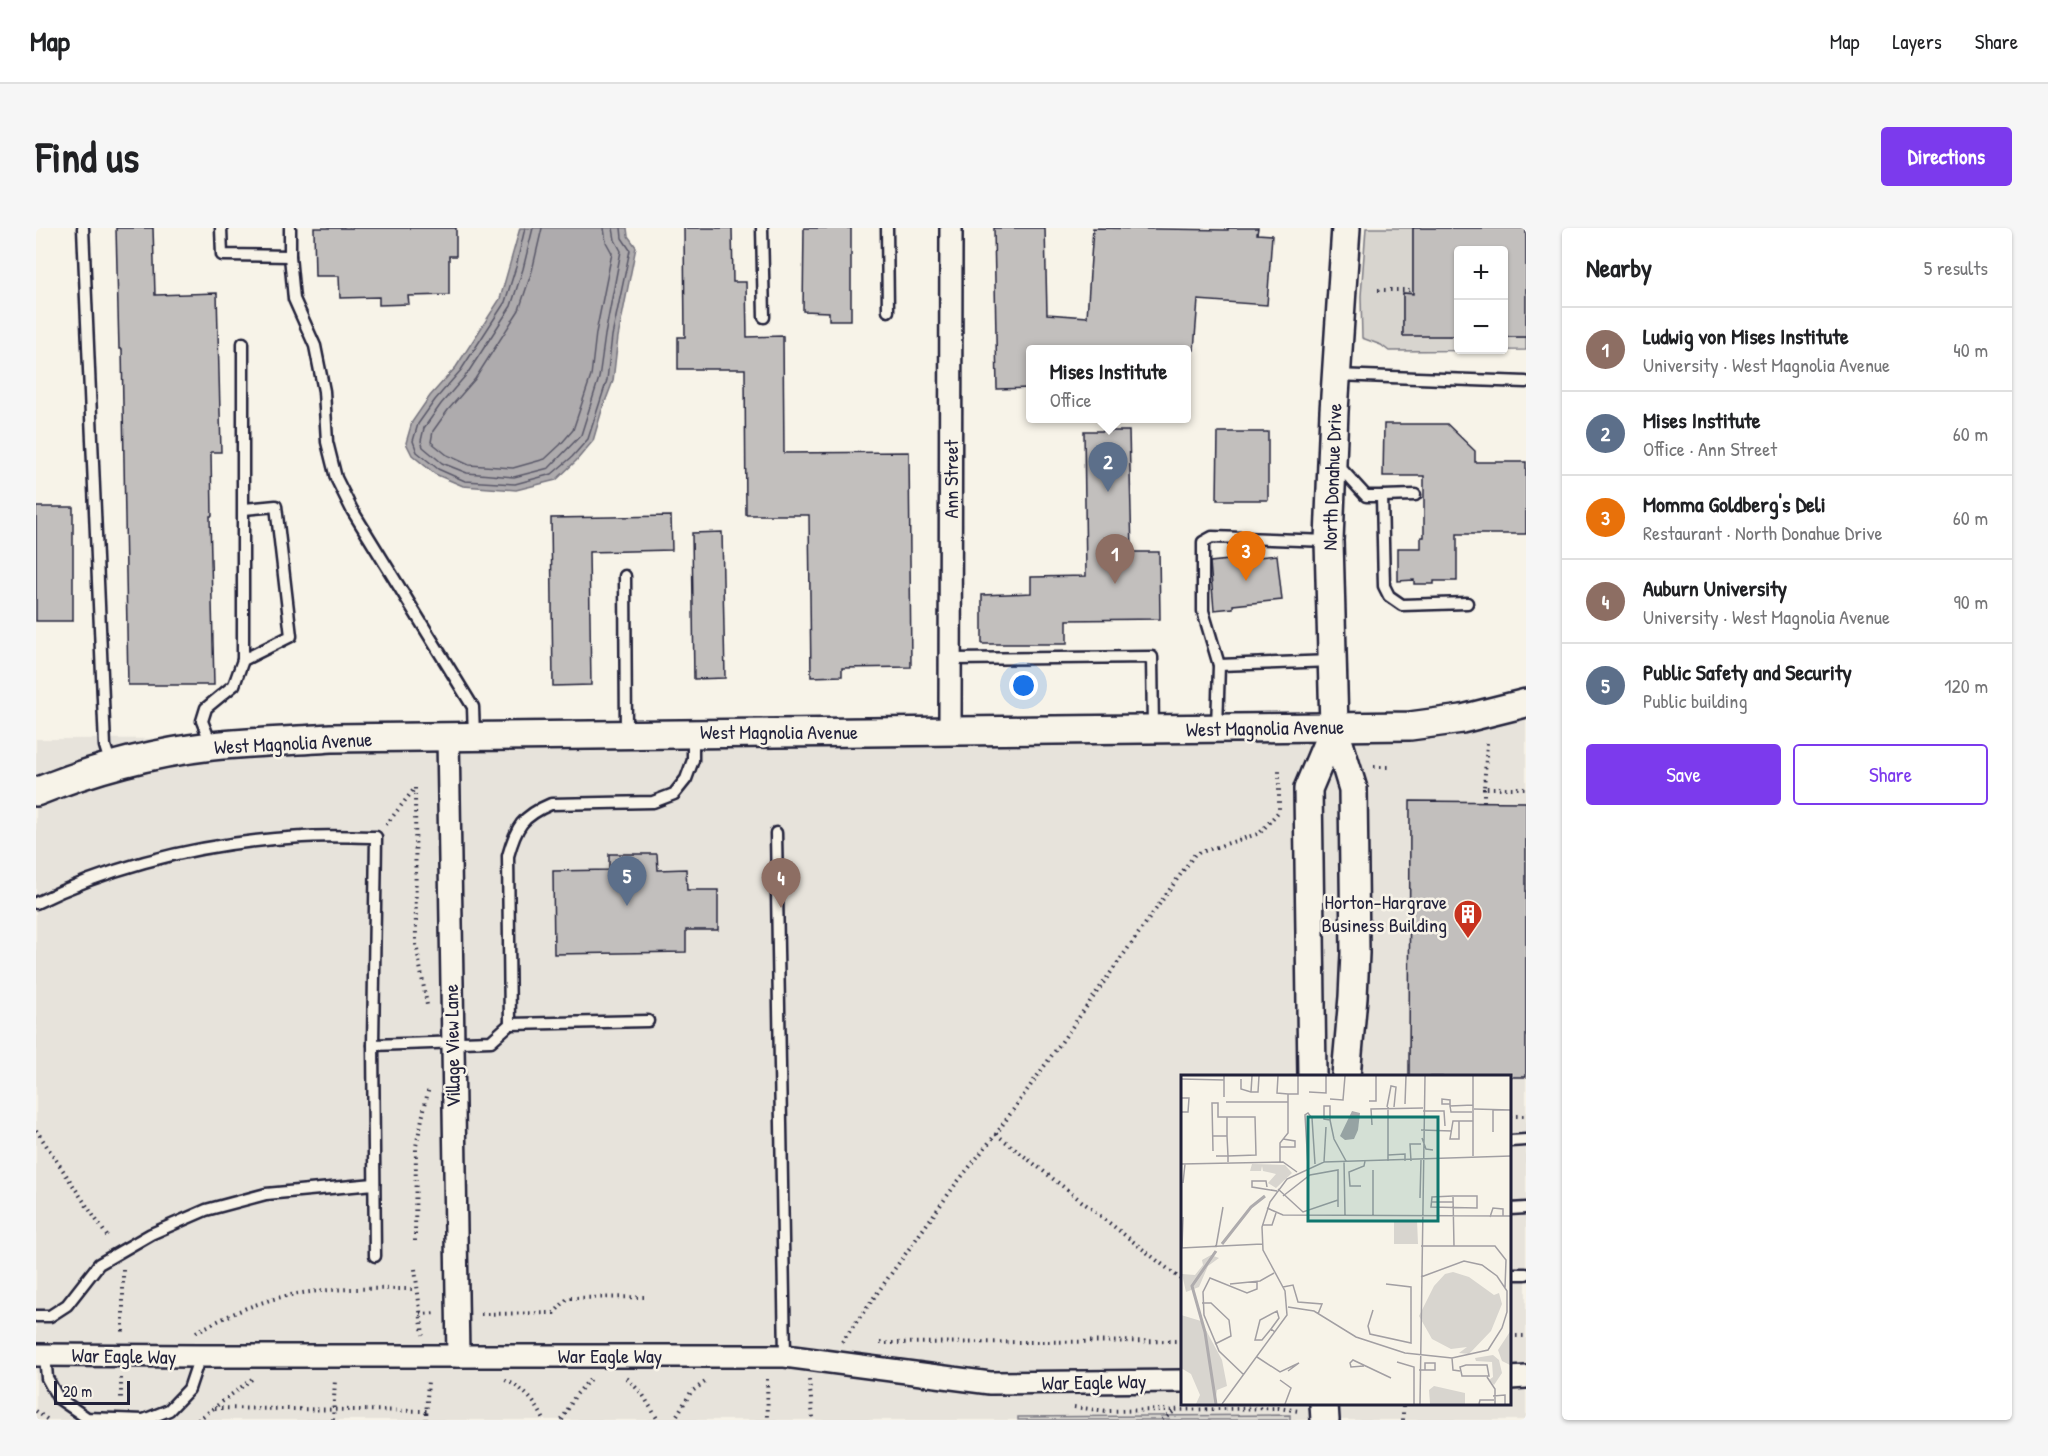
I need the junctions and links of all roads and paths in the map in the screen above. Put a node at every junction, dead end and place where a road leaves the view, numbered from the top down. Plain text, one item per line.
1 (83, 228) edge
2 (221, 228) edge
3 (290, 228) edge
4 (762, 228) edge
5 (887, 228) edge
6 (951, 228) edge
7 (1346, 228) edge
8 (290, 256) junction
9 (1378, 290) dead end
10 (1413, 290) dead end
11 (888, 311) dead end
12 (764, 317) dead end
13 (243, 343) dead end
14 (1336, 375) junction
15 (1526, 382) edge
16 (1331, 458) junction
17 (1415, 495) dead end
18 (1382, 496) junction
19 (244, 509) junction
20 (1329, 541) junction
21 (625, 576) dead end
22 (1467, 603) dead end
23 (951, 659) junction
24 (243, 660) junction
25 (1332, 661) junction
26 (1219, 665) junction
27 (1526, 703) edge
28 (1334, 727) junction
29 (1153, 729) junction
30 (1217, 729) junction
31 (950, 731) junction
32 (693, 733) junction
33 (626, 734) junction
34 (461, 736) junction
35 (1487, 743) dead end
36 (212, 746) junction
37 (111, 765) junction
38 (1378, 767) dead end
39 (1392, 767) dead end
40 (1280, 768) dead end
41 (1484, 788) junction
42 (1526, 788) edge
43 (37, 790) edge
44 (1484, 802) dead end
45 (776, 833) dead end
46 (376, 837) junction
47 (36, 903) edge
48 (428, 1010) dead end
49 (648, 1021) dead end
50 (510, 1024) junction
51 (452, 1042) junction
52 (373, 1045) junction
53 (1312, 1075) edge
54 (1346, 1075) edge
55 (431, 1077) dead end
56 (36, 1130) edge
57 (996, 1134) junction
58 (1526, 1140) edge
59 (1511, 1141) edge
60 (374, 1184) junction
61 (1526, 1208) edge
62 (1511, 1209) edge
63 (415, 1241) dead end
64 (118, 1253) junction
65 (375, 1256) dead end
66 (415, 1269) dead end
67 (1181, 1279) edge
68 (416, 1289) junction
69 (644, 1297) dead end
70 (439, 1313) dead end
71 (420, 1314) junction
72 (473, 1314) dead end
73 (36, 1316) edge
74 (123, 1330) junction
75 (134, 1331) dead end
76 (185, 1332) dead end
77 (123, 1338) dead end
78 (424, 1341) dead end
79 (1181, 1341) edge
80 (840, 1343) junction
81 (852, 1343) dead end
82 (876, 1343) dead end
83 (839, 1350) dead end
84 (40, 1355) edge
85 (200, 1356) junction
86 (458, 1356) junction
87 (785, 1356) junction
88 (121, 1371) dead end
89 (335, 1376) dead end
90 (260, 1377) dead end
91 (428, 1377) dead end
92 (499, 1377) dead end
93 (1526, 1377) edge
94 (591, 1378) dead end
95 (626, 1378) dead end
96 (711, 1378) dead end
97 (767, 1378) dead end
98 (1511, 1378) edge
99 (809, 1380) dead end
100 (1181, 1381) edge
101 (121, 1399) dead end
102 (213, 1408) junction
103 (334, 1410) junction
104 (1176, 1410) dead end
105 (36, 1411) edge
106 (427, 1411) junction
107 (48, 1420) edge
108 (198, 1420) edge
109 (333, 1420) edge
110 (426, 1420) edge
111 (544, 1420) edge
112 (562, 1420) edge
113 (658, 1420) edge
114 (674, 1420) edge
115 (768, 1420) edge
116 (815, 1420) edge
117 (1162, 1420) edge

1 - 37 lane
2 - 8 lane
3 - 8 lane
4 - 12 lane
5 - 11 lane
6 - 23 street, Ann Street
7 - 14 street, North Donahue Drive
8 - 34 lane
9 - 10 path
13 - 19 lane
14 - 15 lane
14 - 16 street, North Donahue Drive
16 - 18 lane
16 - 20 street, North Donahue Drive
17 - 18 lane
18 - 22 lane
19 - 24 lane
19 - 24 lane
20 - 25 street, North Donahue Drive
20 - 26 lane
21 - 33 lane
23 - 29 lane
23 - 31 street, Ann Street
24 - 36 lane
25 - 26 lane
25 - 28 street, North Donahue Drive
26 - 30 lane
27 - 28 street, West Magnolia Avenue
28 - 30 street, West Magnolia Avenue
28 - 53 street
28 - 54 street
29 - 30 street, West Magnolia Avenue
29 - 31 street, West Magnolia Avenue
31 - 32 street, West Magnolia Avenue
32 - 33 street, West Magnolia Avenue
32 - 50 lane
33 - 34 street, West Magnolia Avenue
34 - 36 street, West Magnolia Avenue
34 - 51 street, Village View Lane
35 - 41 path
36 - 37 street, West Magnolia Avenue
37 - 43 street, West Magnolia Avenue
38 - 39 path
40 - 57 path
41 - 42 path
41 - 44 path
45 - 87 lane
46 - 47 lane
46 - 48 path
46 - 52 lane
49 - 50 lane
50 - 51 lane
51 - 52 lane
51 - 86 street, Village View Lane
52 - 60 lane
55 - 63 path
56 - 64 path
57 - 67 path
57 - 80 path
58 - 59 lane
60 - 64 lane
60 - 65 lane
61 - 62 lane
64 - 73 lane
64 - 74 path
66 - 68 path
68 - 71 path
68 - 76 path
69 - 72 path
70 - 71 path
71 - 78 path
74 - 75 path
74 - 77 path
79 - 82 path
80 - 81 path
80 - 83 path
84 - 85 street, War Eagle Way
84 - 85 lane
85 - 86 street, War Eagle Way
86 - 87 street, War Eagle Way
87 - 100 street, War Eagle Way
88 - 101 path
89 - 103 path
90 - 102 path
91 - 106 path
92 - 111 path
93 - 98 street
94 - 112 path
95 - 113 path
96 - 114 path
97 - 115 path
99 - 116 path
102 - 103 path
102 - 108 path
103 - 106 path
103 - 109 path
104 - 117 path
105 - 107 path
106 - 110 path

